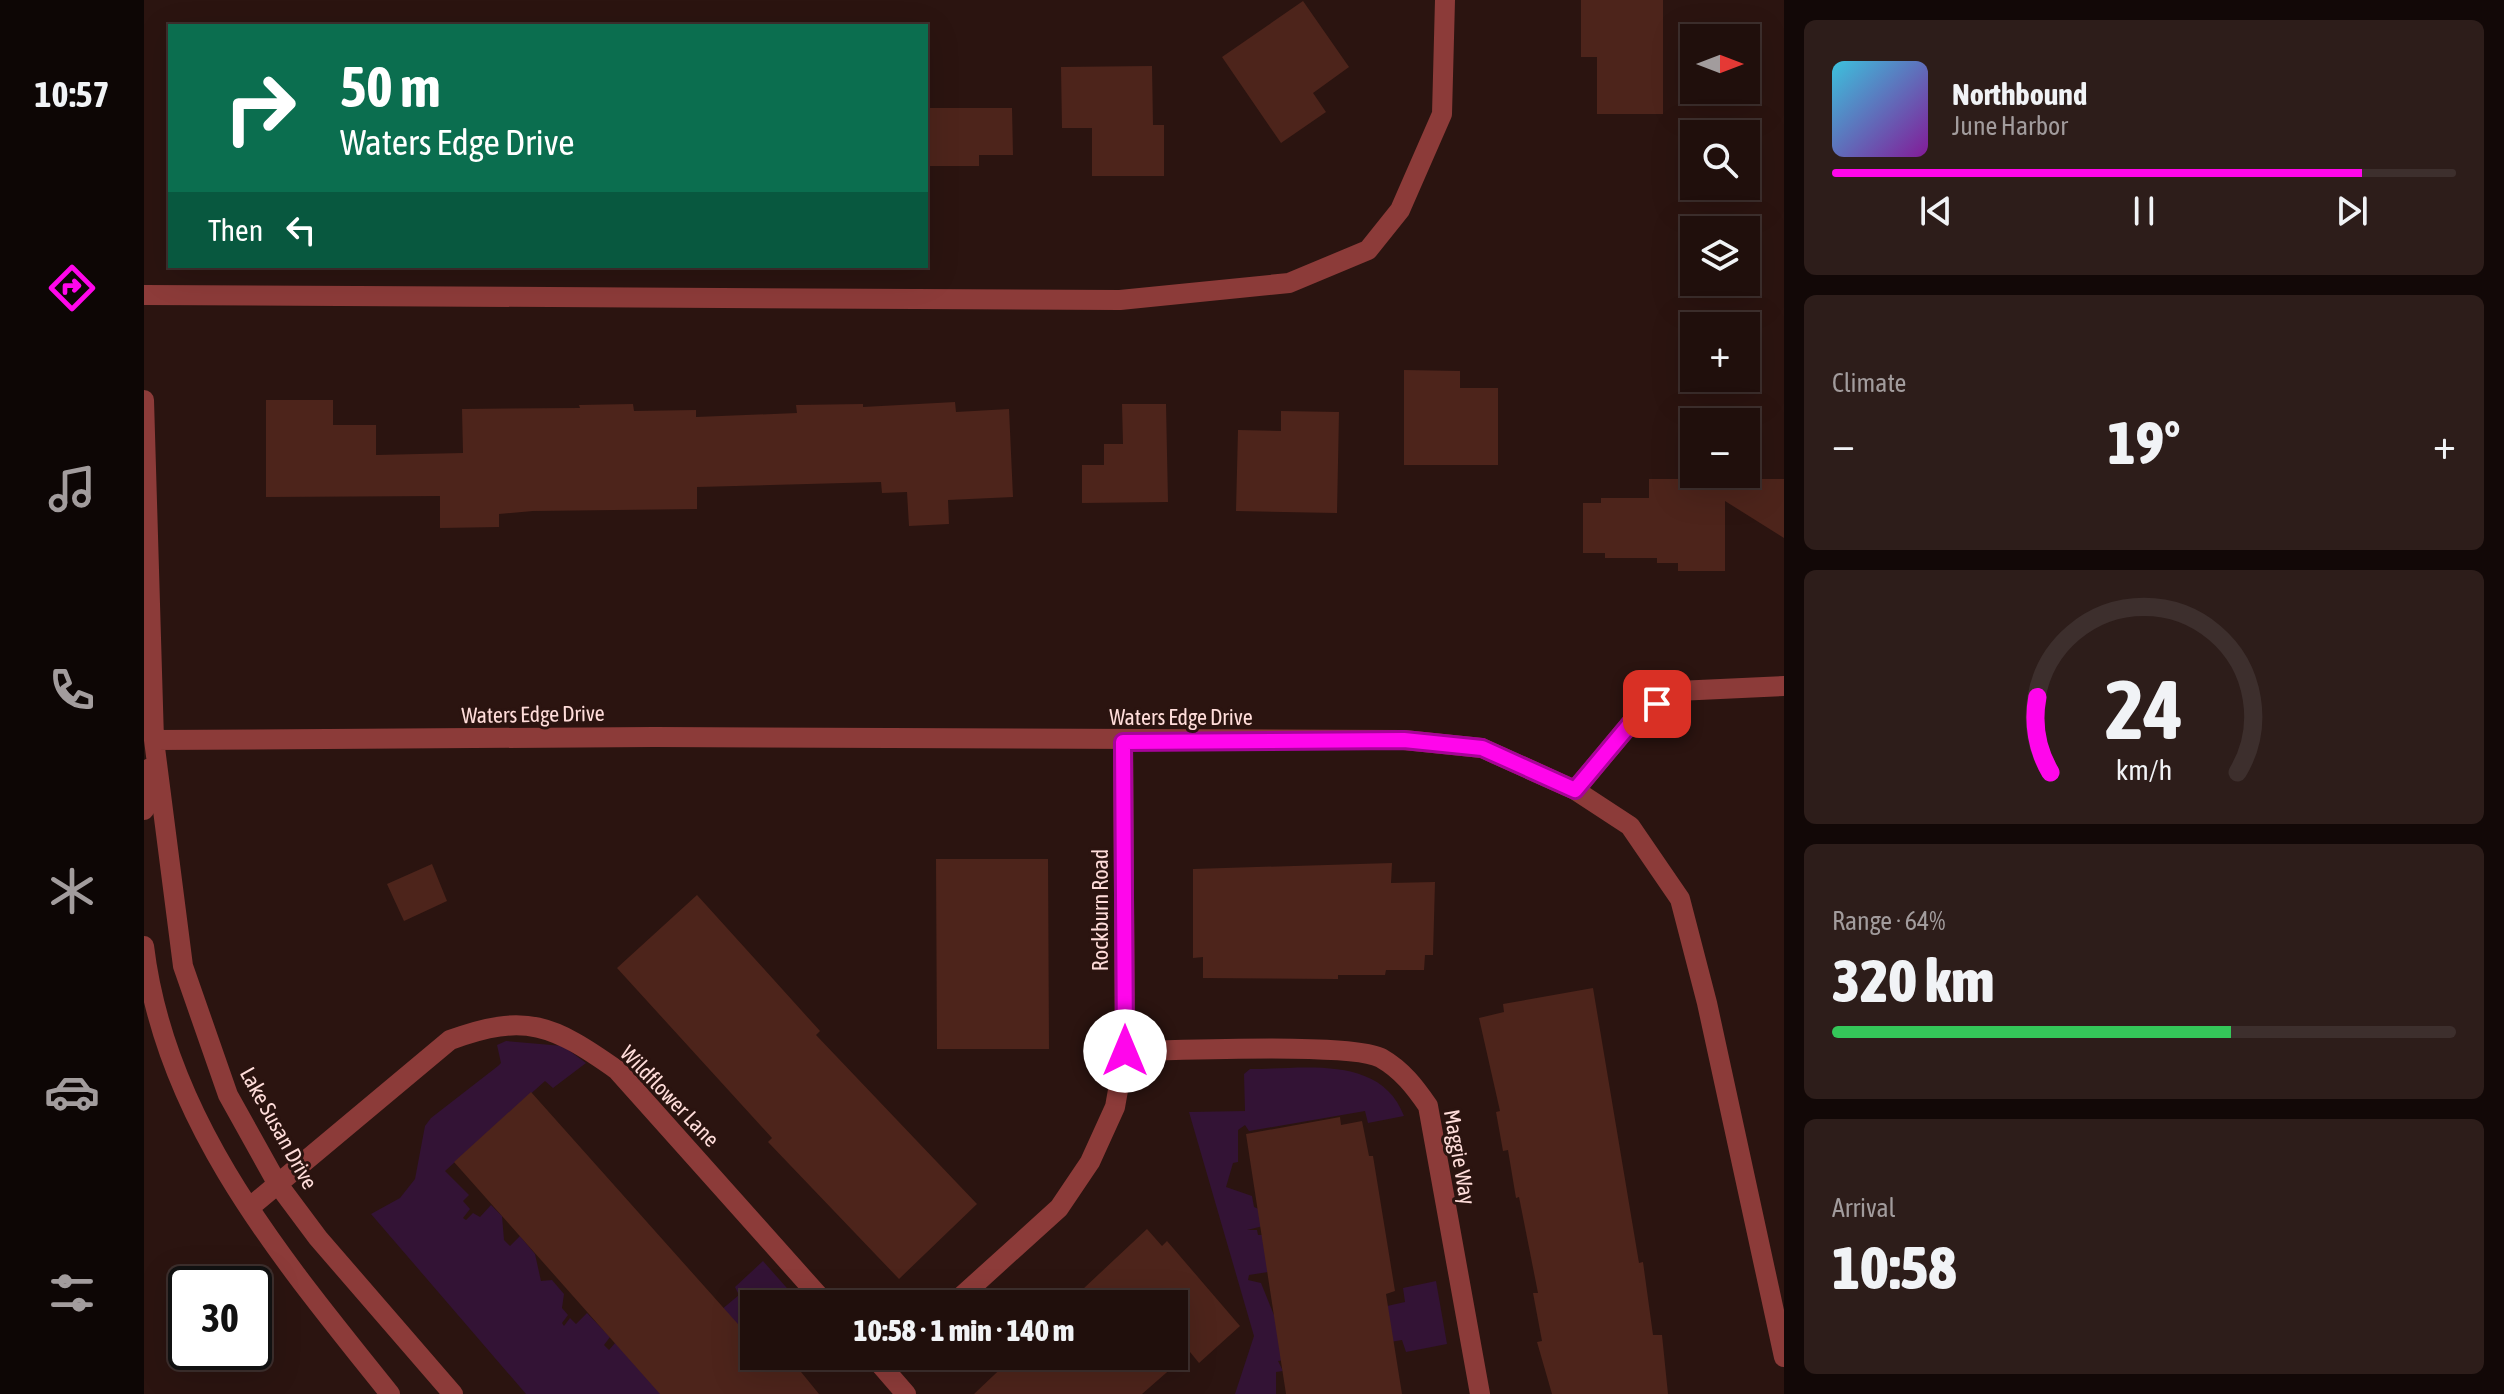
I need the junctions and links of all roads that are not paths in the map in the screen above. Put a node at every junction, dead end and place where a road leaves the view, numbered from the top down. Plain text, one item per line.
1 (1445, 0) edge
2 (144, 295) edge
3 (144, 400) edge
4 (1784, 686) edge
5 (154, 740) junction
6 (1123, 742) junction
7 (1575, 790) junction
8 (144, 810) edge
9 (144, 946) edge
10 (1125, 1051) junction
11 (277, 1183) junction
12 (249, 1208) junction
13 (813, 1290) edge
14 (968, 1290) edge
15 (1784, 1357) edge
16 (890, 1370) edge
17 (390, 1394) edge
18 (453, 1394) edge
19 (906, 1394) edge
20 (1480, 1394) edge

1 - 2 street
3 - 5 street, Lake Susan Drive
4 - 7 street
5 - 6 street, Waters Edge Drive
5 - 8 street, Lake Susan Drive
5 - 11 street, Lake Susan Drive
6 - 7 street, Waters Edge Drive
6 - 10 street, Rockburn Road
7 - 15 street, Waters Edge Drive
9 - 12 street
10 - 14 street, Rockburn Road
10 - 20 street, Maggie Way
11 - 12 street, Wildflower Lane
11 - 13 street, Wildflower Lane
11 - 18 street, Lake Susan Drive
12 - 17 street
16 - 19 street

